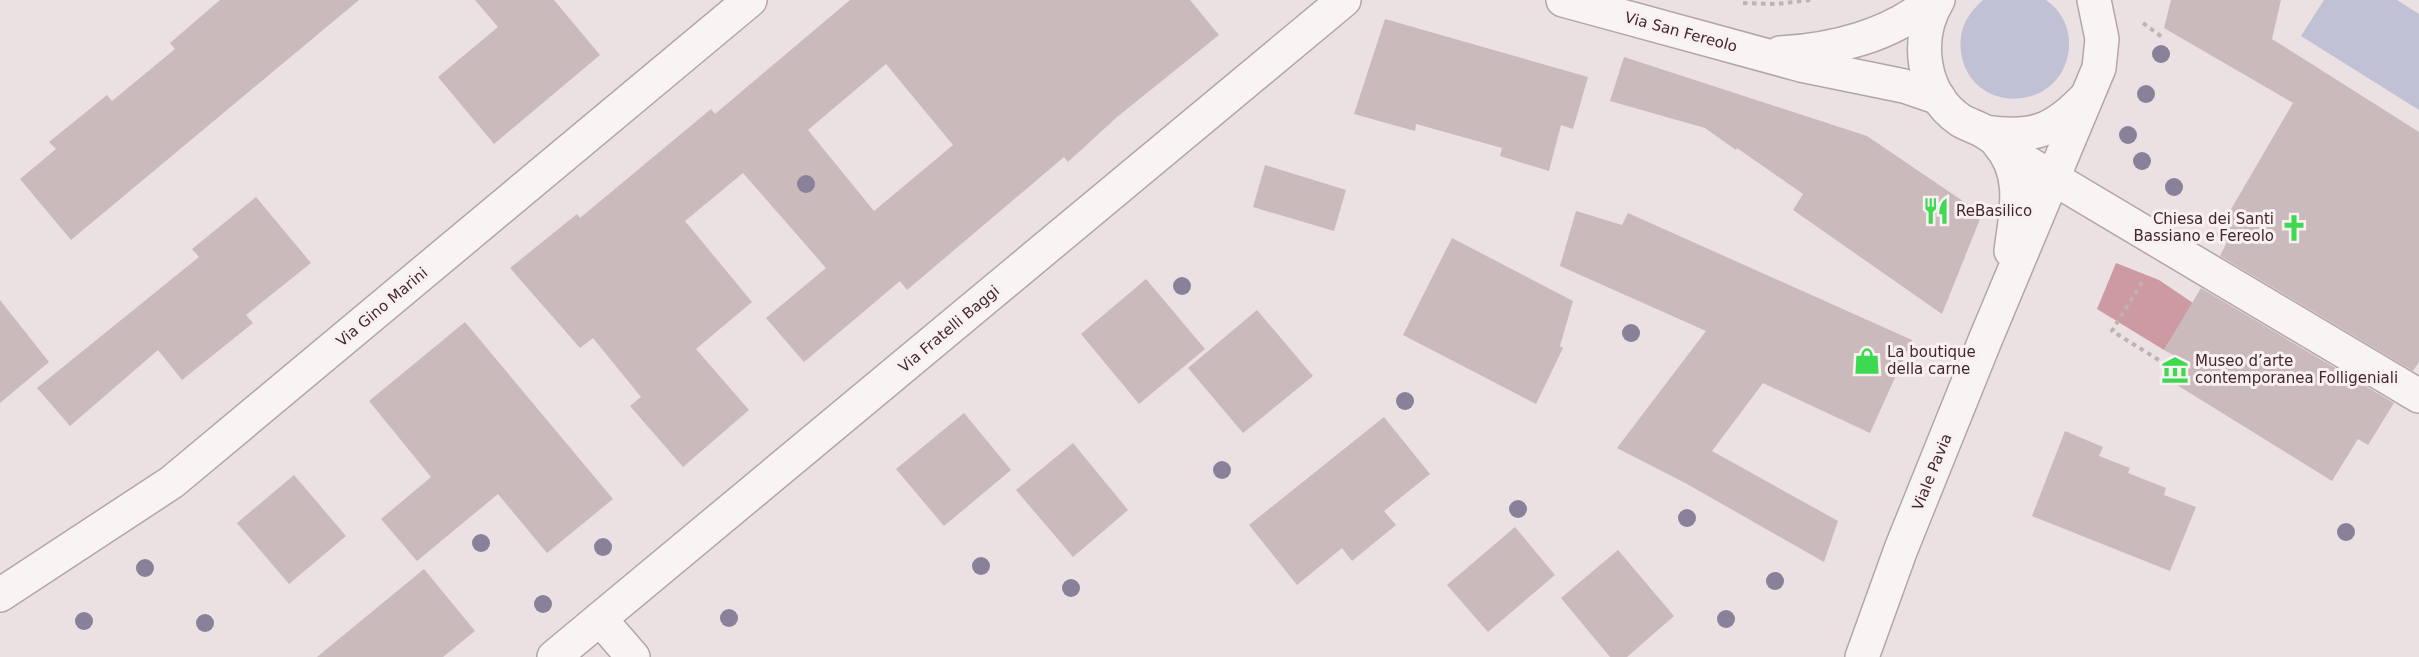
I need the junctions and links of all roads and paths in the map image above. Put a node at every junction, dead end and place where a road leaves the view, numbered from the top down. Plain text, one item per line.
1 (750, 0) edge
2 (1344, 0) edge
3 (1563, 0) edge
4 (1811, 0) edge
5 (1932, 0) edge
6 (1938, 0) edge
7 (1740, 3) dead end
8 (2092, 3) edge
9 (1763, 53) junction
10 (2087, 96) junction
11 (1939, 98) junction
12 (1991, 137) junction
13 (2055, 178) junction
14 (2146, 275) dead end
15 (2006, 288) junction
16 (2175, 370) dead end
17 (2419, 396) edge
18 (0, 595) edge
19 (600, 619) junction
20 (554, 657) edge
21 (633, 657) edge
22 (1862, 657) edge

1 - 18 street, Via Gino Marini
2 - 19 street, Via Fratelli Baggi
3 - 9 street, Via San Fereolo
4 - 7 path
5 - 9 street, Via San Fereolo
6 - 11 street, Via San Fereolo
8 - 10 street, Viale Pavia
9 - 11 street, Via San Fereolo
10 - 12 street, Viale Pavia
10 - 13 street, Viale Pavia
11 - 12 street, Via San Fereolo
12 - 13 street, Via San Fereolo
12 - 15 street, Viale Pavia
13 - 15 street, Viale Pavia
13 - 17 street, Via San Fereolo
14 - 16 path
15 - 22 street, Viale Pavia
19 - 20 street, Via Fratelli Baggi
19 - 21 street

